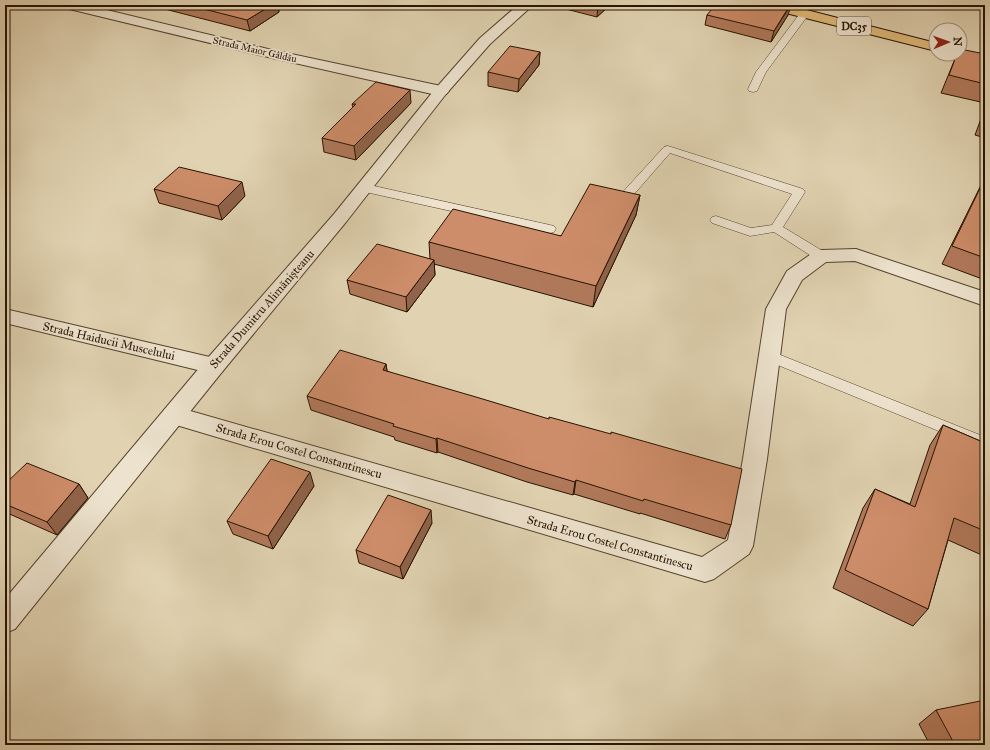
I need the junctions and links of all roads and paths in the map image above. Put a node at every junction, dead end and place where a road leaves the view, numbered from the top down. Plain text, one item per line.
1 (70, 5) edge
2 (526, 5) edge
3 (771, 5) edge
4 (804, 14) junction
5 (928, 45) edge
6 (754, 89) dead end
7 (441, 91) junction
8 (365, 188) junction
9 (625, 197) edge
10 (716, 220) dead end
11 (776, 228) junction
12 (550, 229) dead end
13 (821, 256) junction
14 (985, 299) edge
15 (5, 316) edge
16 (768, 355) junction
17 (214, 366) junction
18 (173, 414) junction
19 (985, 444) edge
20 (5, 620) edge

1 - 7 street, Strada Maior Gâldău
2 - 7 street, Strada Dumitru Alimănișteanu
3 - 4 highway, DC35
4 - 5 highway, DC35
4 - 6 lane
7 - 8 street, Strada Dumitru Alimănișteanu
8 - 12 lane
8 - 17 street, Strada Dumitru Alimănișteanu
9 - 11 lane
10 - 11 lane
11 - 13 lane
13 - 14 street
13 - 16 street, Strada Erou Costel Constantinescu
15 - 17 street, Strada Haiducii Muscelului
16 - 18 street, Strada Erou Costel Constantinescu
16 - 19 lane
17 - 18 street, Strada Dumitru Alimănișteanu
18 - 20 street, Strada Dumitru Alimănișteanu

